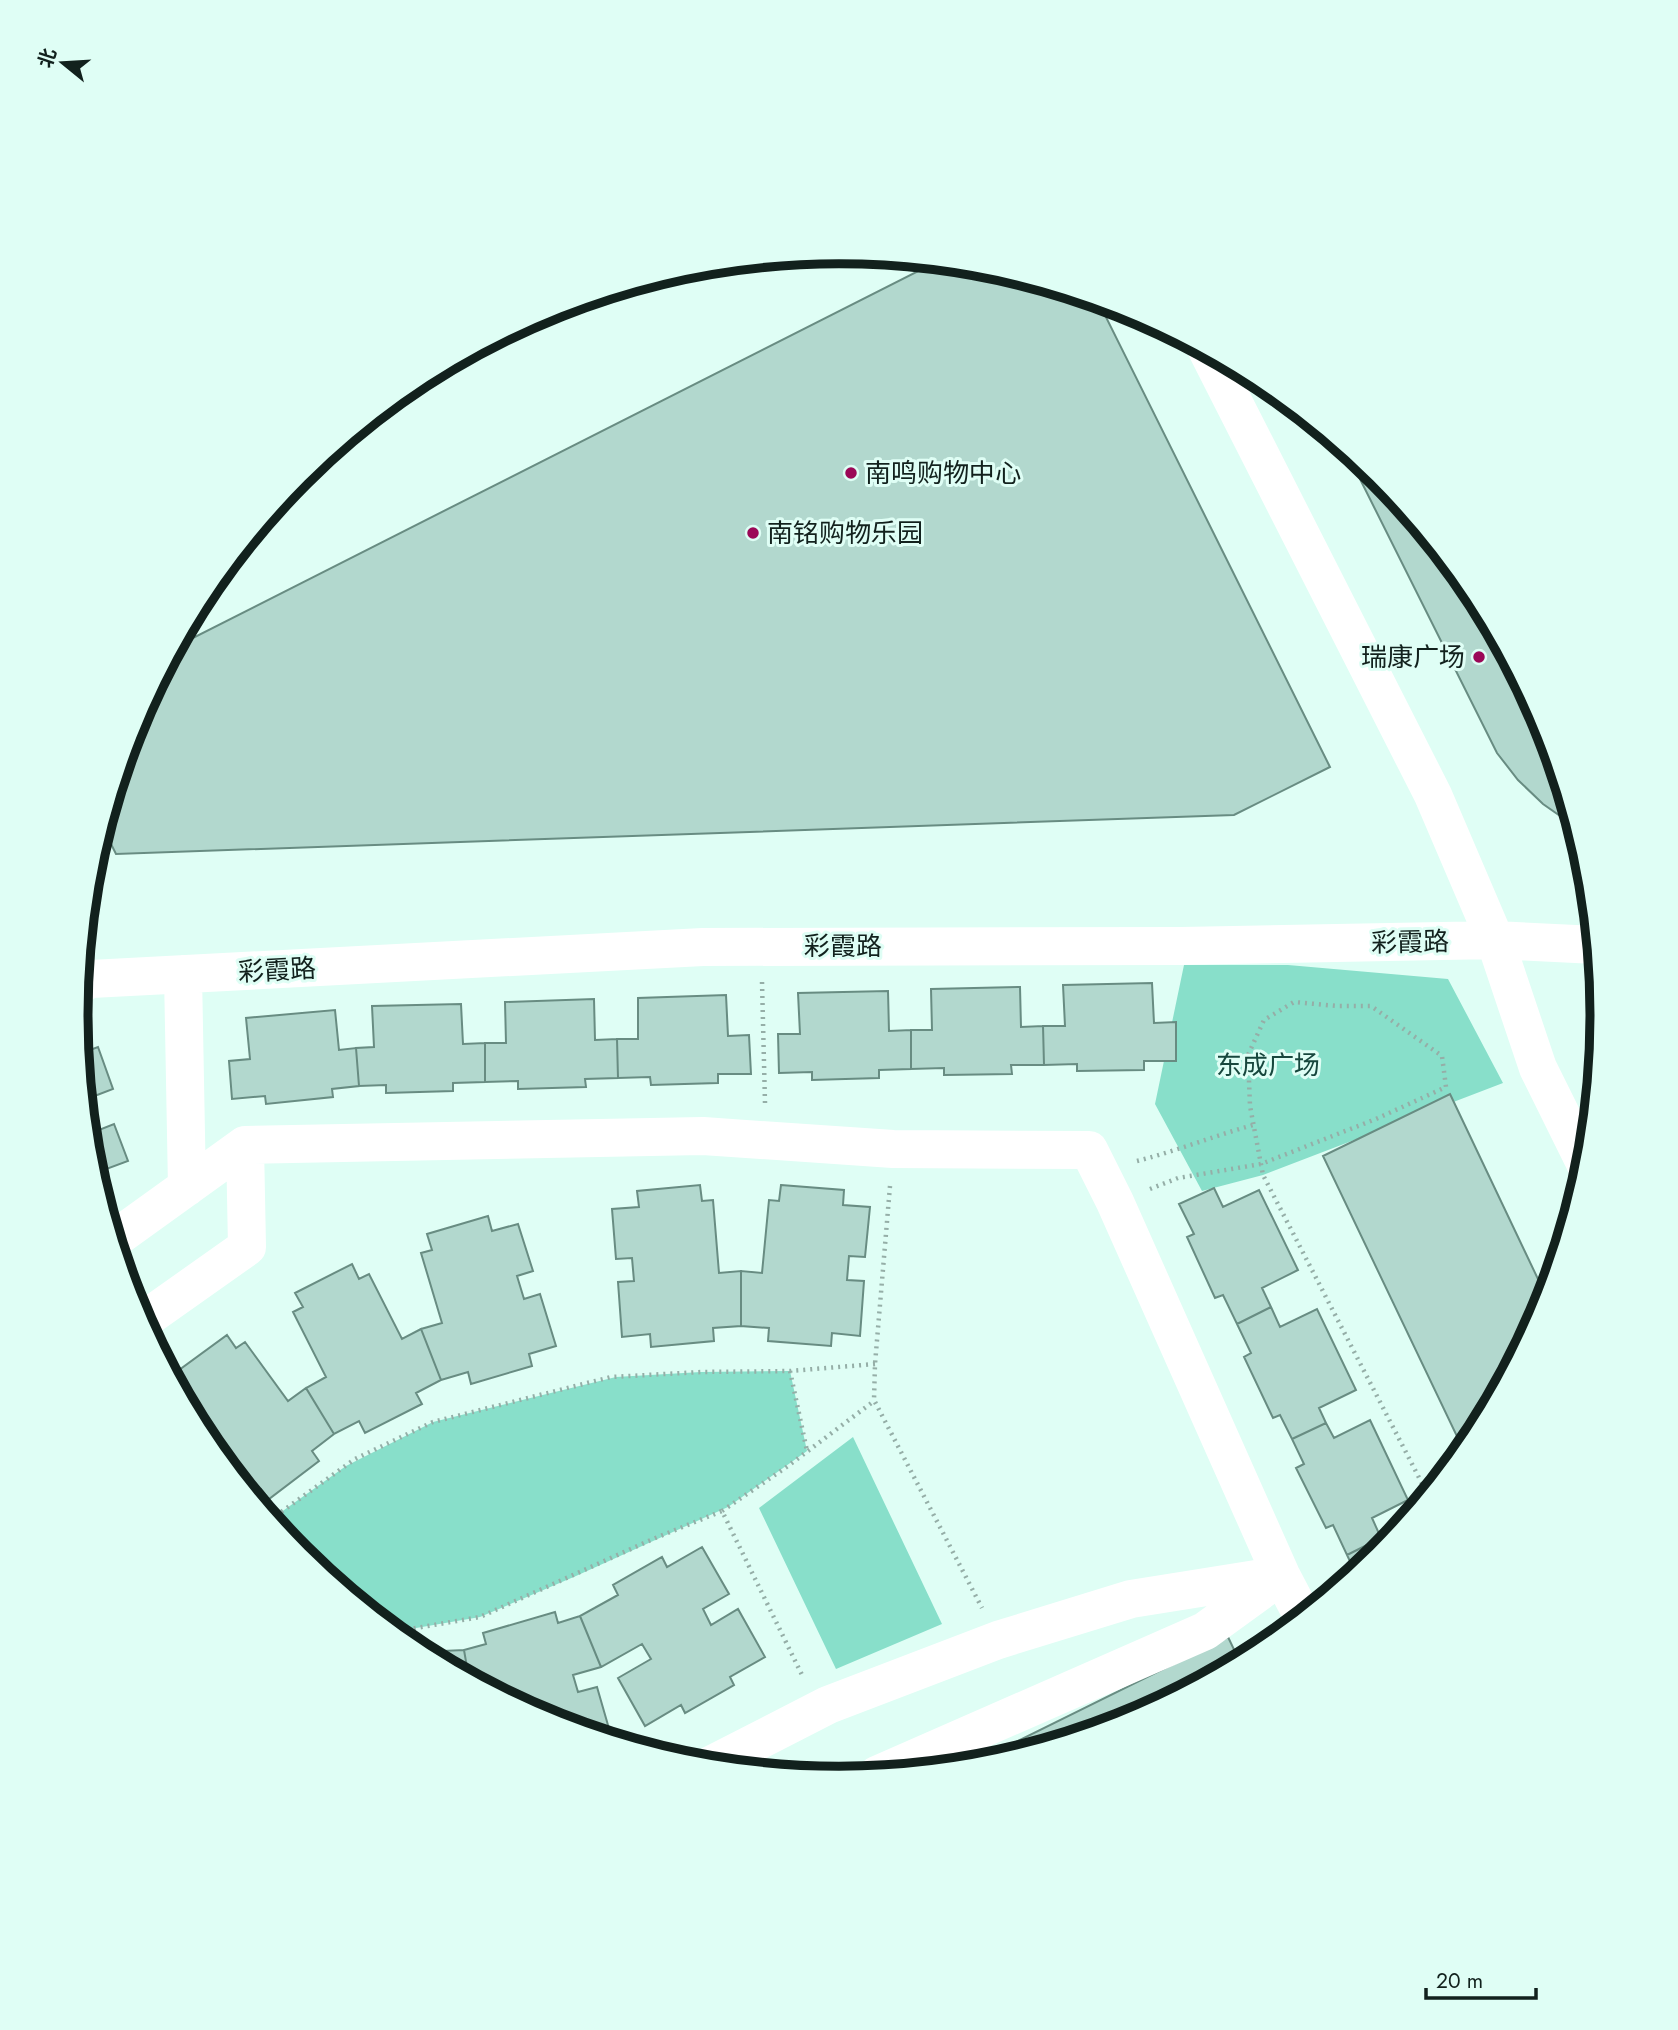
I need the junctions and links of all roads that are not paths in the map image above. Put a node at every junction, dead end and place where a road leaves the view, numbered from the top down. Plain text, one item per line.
1 (1214, 363) edge
2 (1495, 940) junction
3 (1587, 945) edge
4 (89, 974) edge
5 (183, 975) junction
6 (245, 1145) junction
7 (1578, 1149) edge
8 (187, 1186) junction
9 (120, 1235) edge
10 (151, 1315) edge
11 (1281, 1575) junction
12 (1299, 1609) edge
13 (726, 1758) edge
14 (901, 1764) edge

1 - 2 street
2 - 3 street, 彩霞路
2 - 5 street, 彩霞路
2 - 7 street
4 - 5 street, 彩霞路
5 - 8 street
6 - 8 street
6 - 10 street
6 - 11 street
8 - 9 street
11 - 12 street
11 - 13 street
11 - 14 street

